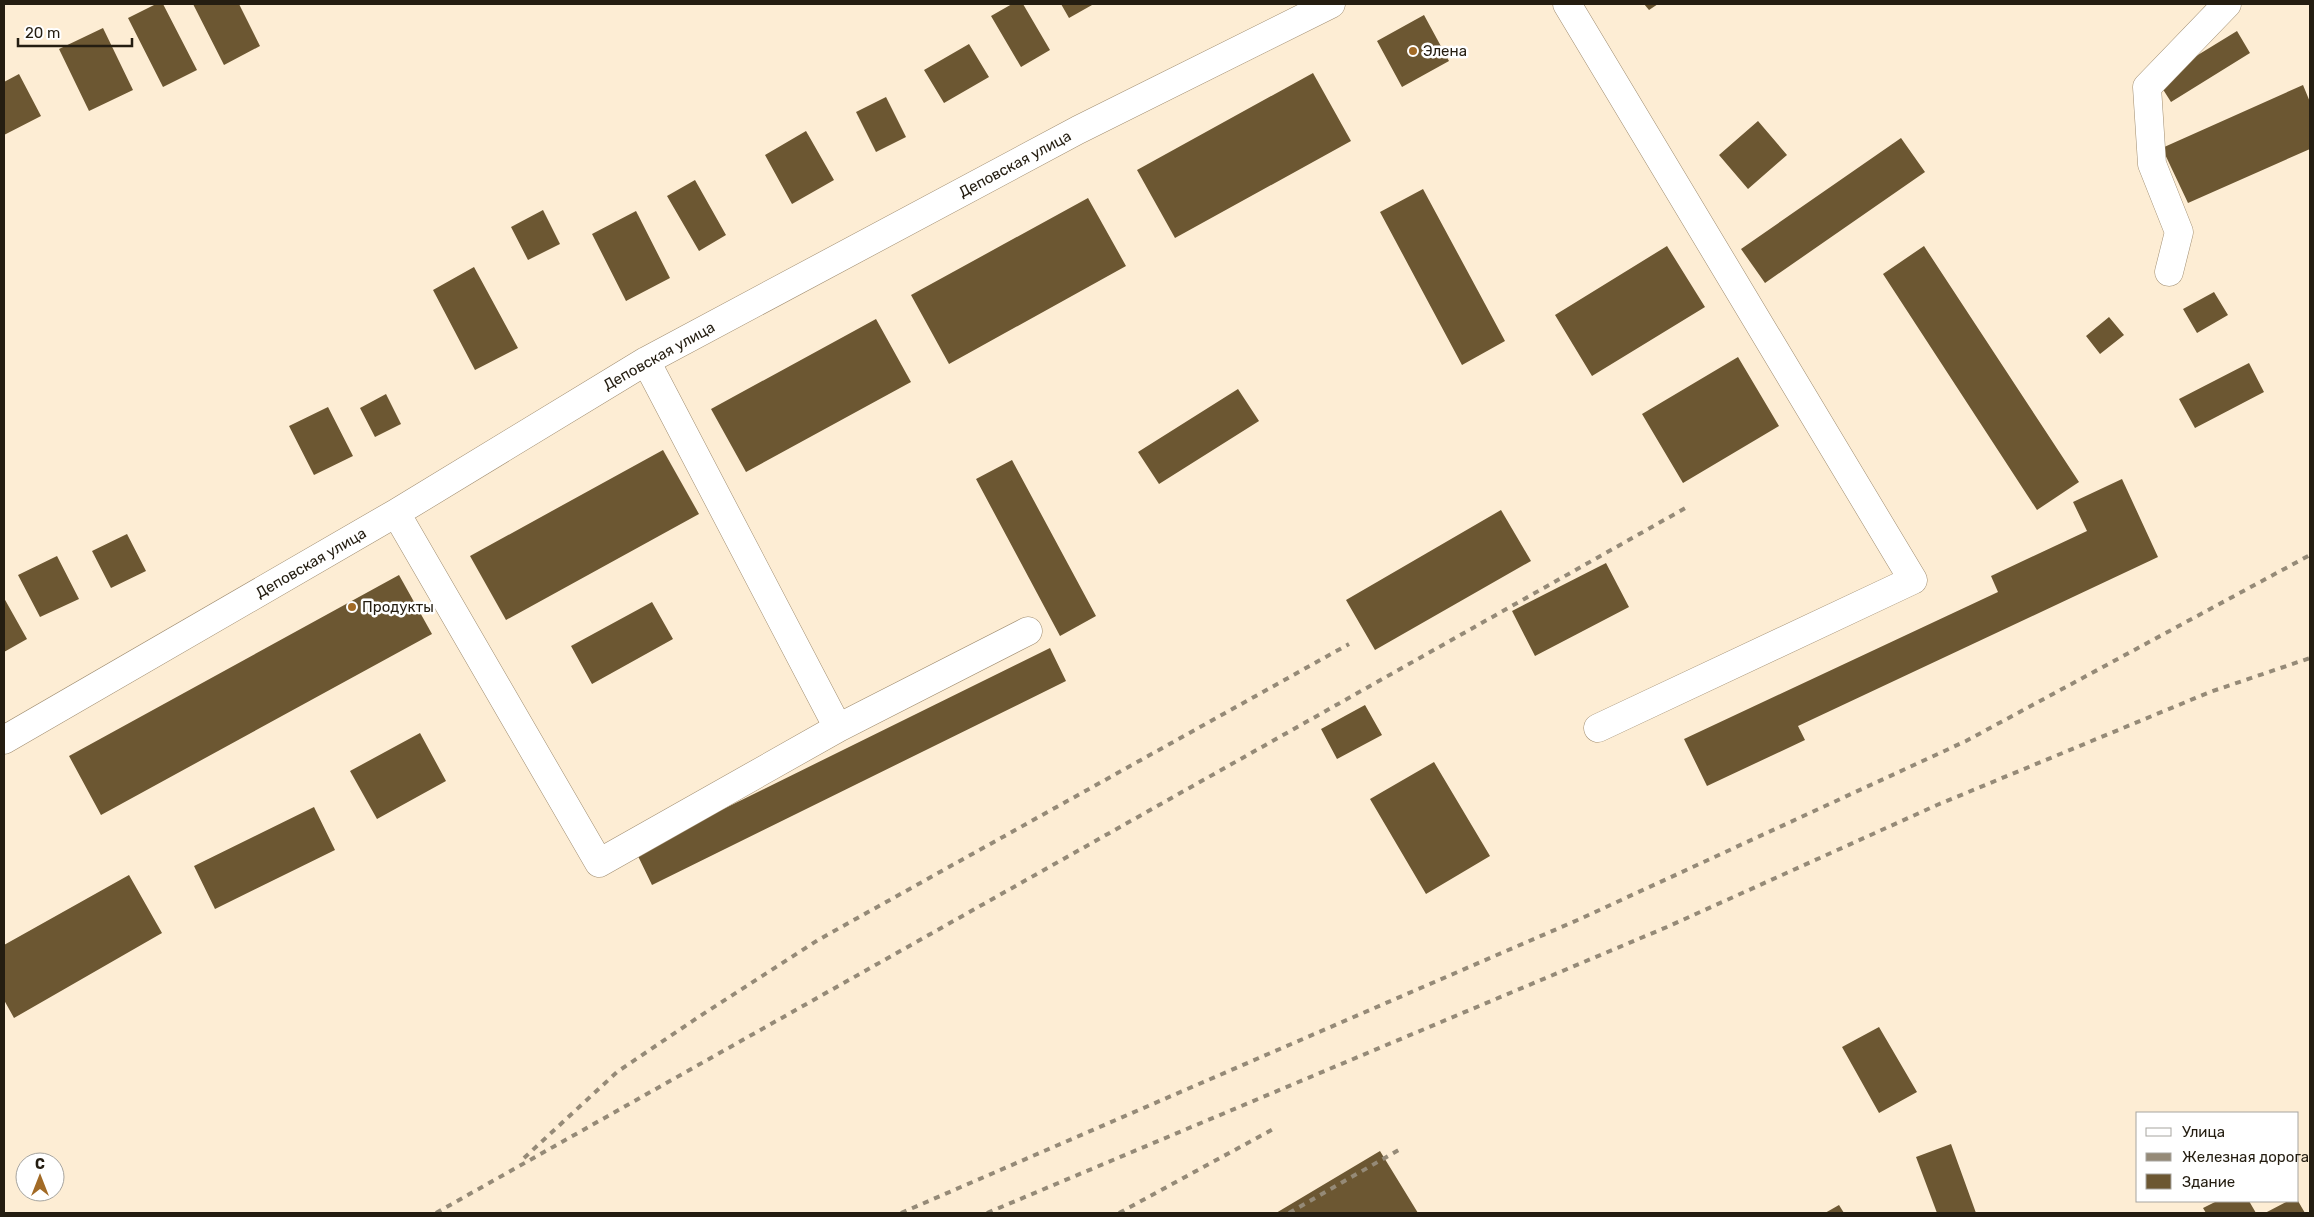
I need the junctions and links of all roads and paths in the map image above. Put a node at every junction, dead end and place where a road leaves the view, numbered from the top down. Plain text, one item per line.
1 (1332, 4) edge
2 (1567, 4) edge
3 (2227, 4) edge
4 (2169, 272) dead end
5 (646, 362) junction
6 (396, 513) junction
7 (1028, 631) dead end
8 (838, 728) junction
9 (1598, 728) dead end
10 (4, 740) edge

1 - 5 street, Деповская улица
2 - 9 street
3 - 4 street
5 - 6 street, Деповская улица
5 - 8 street
6 - 8 street
6 - 10 street, Деповская улица
7 - 8 street

